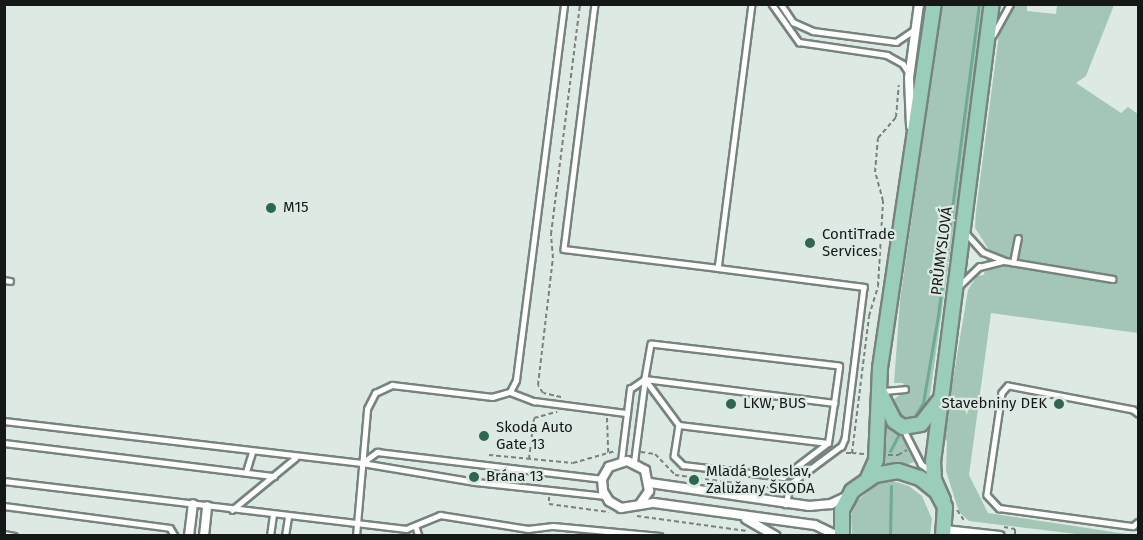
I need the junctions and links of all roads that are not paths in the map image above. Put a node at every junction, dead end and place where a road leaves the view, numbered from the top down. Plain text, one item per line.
1 (564, 4) edge
2 (595, 4) edge
3 (752, 4) edge
4 (772, 4) edge
5 (781, 4) edge
6 (919, 4) edge
7 (934, 4) edge
8 (992, 4) edge
9 (1010, 4) edge
10 (915, 29) junction
11 (987, 45) junction
12 (909, 74) junction
13 (913, 166) junction
14 (962, 225) junction
15 (1018, 238) dead end
16 (1005, 261) junction
17 (1013, 263) junction
18 (718, 268) junction
19 (1113, 279) dead end
20 (954, 292) junction
21 (645, 379) junction
22 (905, 388) dead end
23 (878, 390) junction
24 (510, 392) junction
25 (941, 392) junction
26 (834, 403) junction
27 (627, 413) junction
28 (1138, 414) edge
29 (4, 421) edge
30 (679, 425) junction
31 (906, 434) dead end
32 (4, 443) edge
33 (828, 443) junction
34 (252, 452) junction
35 (296, 458) junction
36 (621, 461) junction
37 (634, 462) junction
38 (362, 463) junction
39 (246, 472) junction
40 (932, 472) junction
41 (274, 476) junction
42 (868, 478) junction
43 (602, 479) junction
44 (4, 482) edge
45 (650, 483) junction
46 (605, 496) junction
47 (848, 496) junction
48 (943, 500) junction
49 (193, 504) junction
50 (640, 504) junction
51 (786, 504) junction
52 (4, 506) edge
53 (207, 506) junction
54 (232, 510) junction
55 (734, 514) junction
56 (273, 515) junction
57 (288, 517) junction
58 (1138, 522) edge
59 (355, 524) junction
60 (416, 527) junction
61 (944, 533) edge
62 (4, 534) edge
63 (14, 536) edge
64 (175, 536) edge
65 (189, 536) edge
66 (204, 536) edge
67 (270, 536) edge
68 (285, 536) edge
69 (356, 536) edge
70 (419, 536) edge
71 (660, 536) edge
72 (775, 536) edge
73 (840, 536) edge
74 (1000, 536) edge

1 - 24 lane
2 - 18 lane
3 - 18 lane
4 - 12 lane
5 - 10 lane
6 - 10 street
7 - 13 main road
8 - 11 main road, PRŮMYSLOVÁ
9 - 11 lane
10 - 12 street
11 - 14 main road, PRŮMYSLOVÁ
12 - 13 street
13 - 23 main road
14 - 16 lane
14 - 20 main road, PRŮMYSLOVÁ
15 - 17 lane
16 - 17 lane
16 - 20 lane
17 - 19 lane
18 - 51 lane
20 - 25 main road, PRŮMYSLOVÁ
21 - 26 lane
21 - 26 lane
21 - 27 lane
21 - 30 lane
21 - 37 lane
22 - 23 lane
23 - 25 main road
23 - 42 main road
24 - 27 lane
24 - 38 lane
25 - 40 main road, PRŮMYSLOVÁ
26 - 33 lane
27 - 36 lane
28 - 58 lane
29 - 34 lane
30 - 33 lane
30 - 33 lane
31 - 40 lane
32 - 39 lane
34 - 35 lane
34 - 39 lane
35 - 38 lane
35 - 41 lane
36 - 37 street
36 - 43 street
37 - 45 street
38 - 43 lane
38 - 46 lane
38 - 59 lane
39 - 41 lane
40 - 48 main road, PRŮMYSLOVÁ
41 - 54 lane
42 - 47 main road
42 - 48 main road
43 - 46 street
44 - 49 lane
45 - 50 street
45 - 51 street
46 - 50 street
47 - 51 street
47 - 73 main road
48 - 61 main road, PRŮMYSLOVÁ
49 - 53 lane
49 - 65 street
50 - 55 street
52 - 64 lane
53 - 54 lane
53 - 66 street
54 - 56 lane
55 - 72 street
55 - 73 street
56 - 57 lane
56 - 67 lane
57 - 59 lane
57 - 68 lane
59 - 60 lane
59 - 69 lane
60 - 70 lane
60 - 71 lane
61 - 74 street
62 - 63 lane

